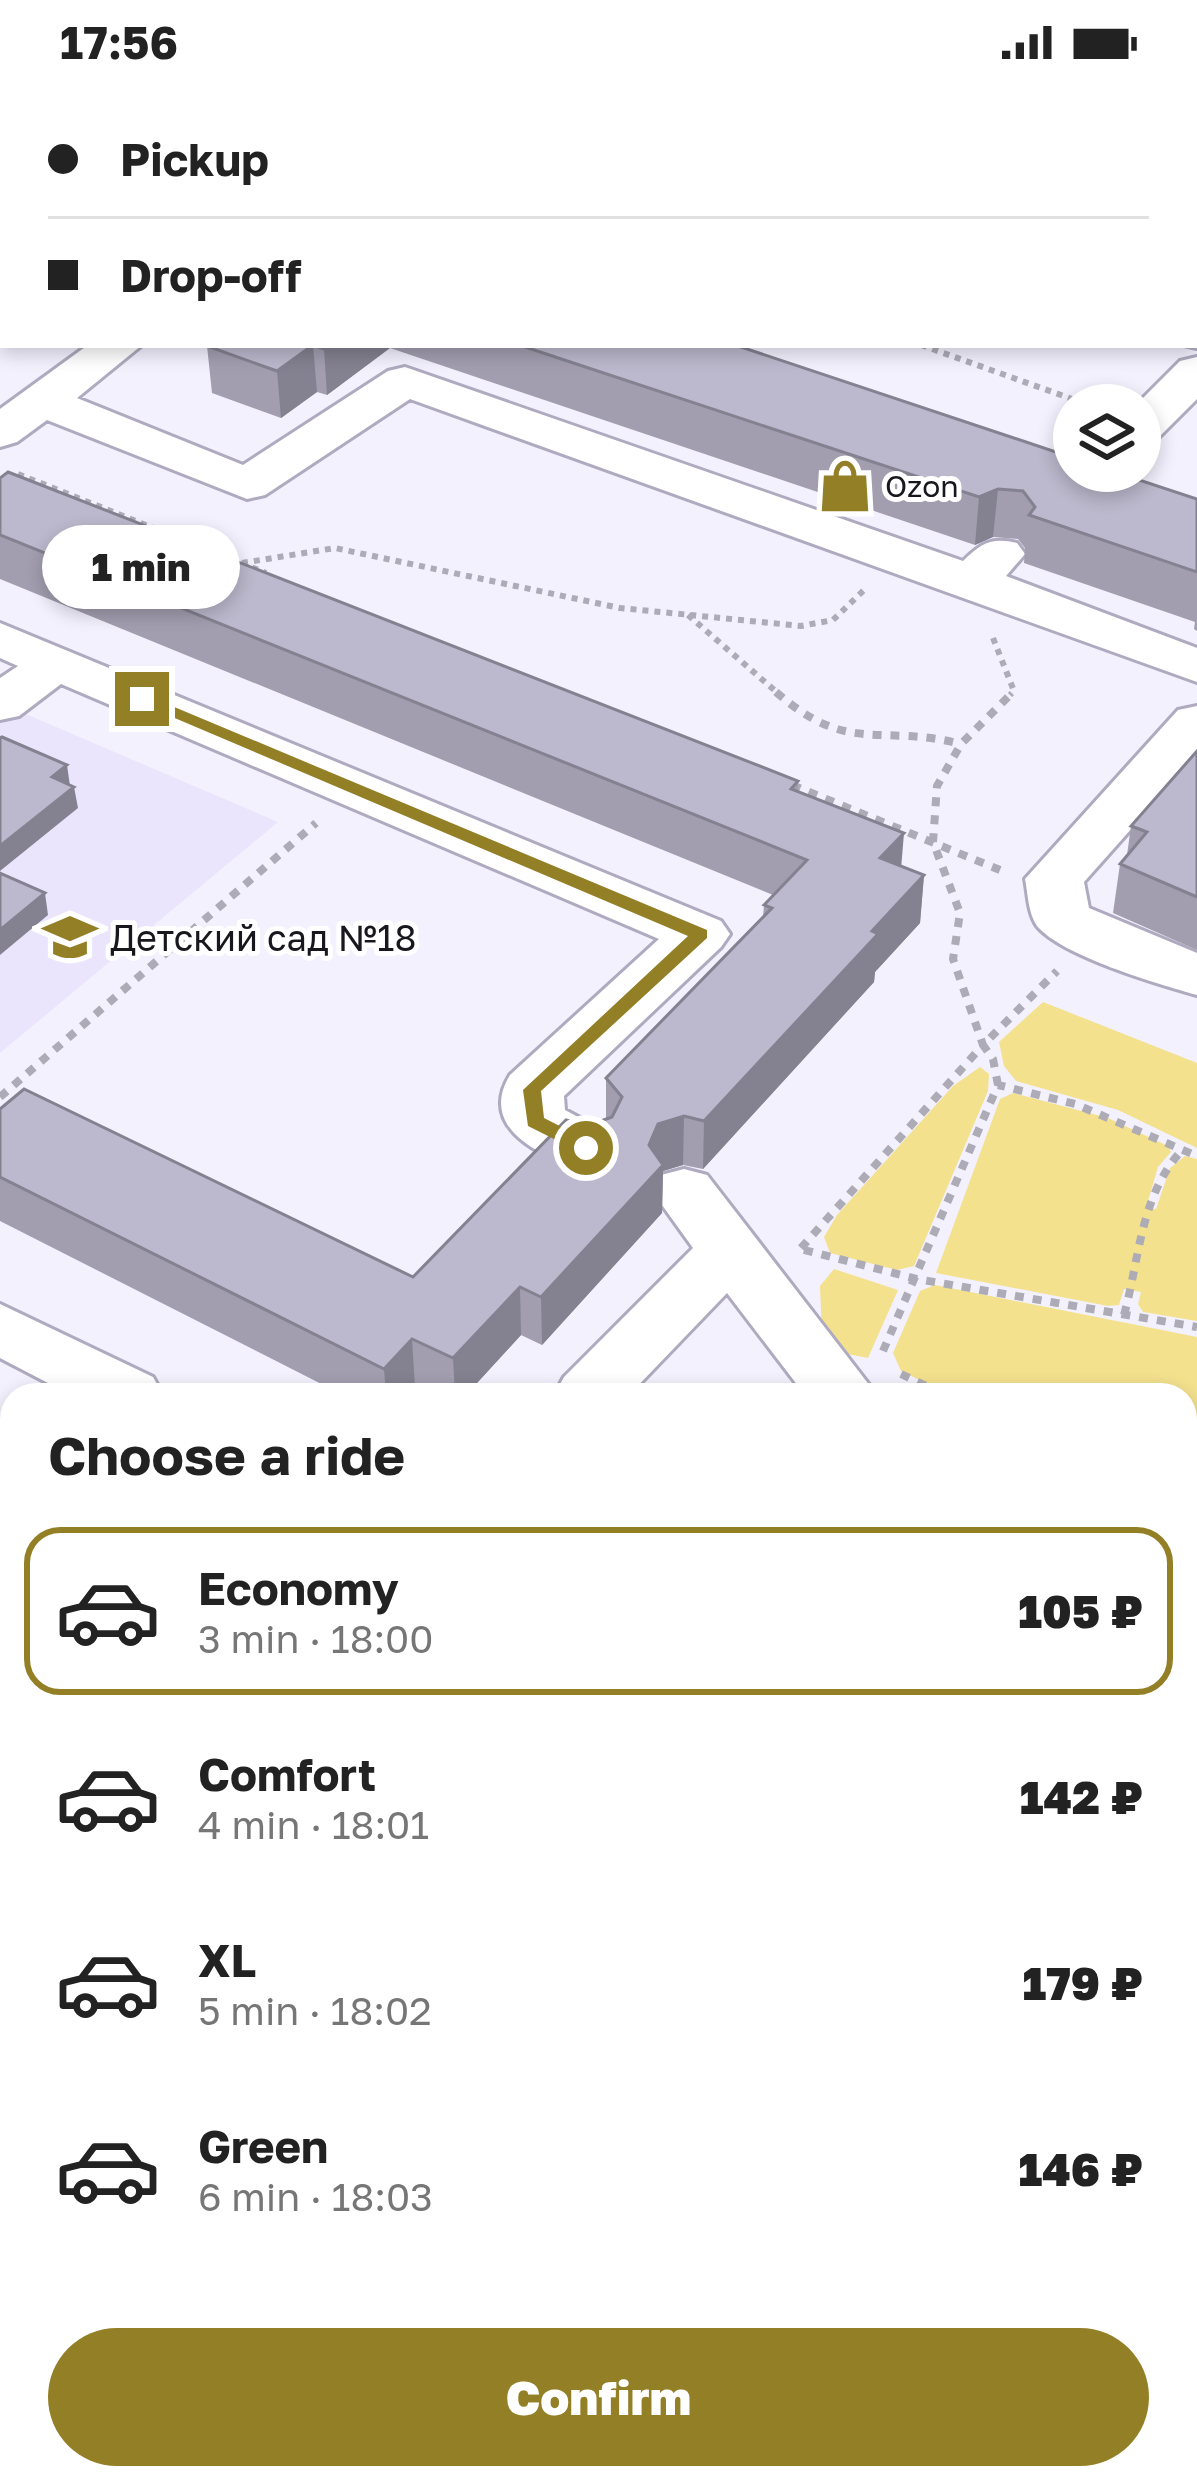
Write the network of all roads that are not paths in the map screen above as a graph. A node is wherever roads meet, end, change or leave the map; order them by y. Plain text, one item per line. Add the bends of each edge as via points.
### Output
1 (114, 348) edge
2 (1197, 371) edge
3 (42, 401) junction
4 (1161, 408) edge
5 (0, 432) edge
6 (0, 639) edge
7 (56, 663) junction
8 (1197, 665) edge
9 (0, 704) edge
10 (1197, 722) edge
11 (1197, 975) edge
12 (586, 1148) edge
13 (684, 1190) dead end
14 (765, 1264) junction
15 (0, 1328) edge
16 (872, 1376) edge
17 (107, 1383) edge
18 (604, 1383) edge

1 - 3 street
2 - 4 street
3 - 5 street
3 - 8 street via 247,484 405,381 900,556 985,567
6 - 7 street
7 - 9 street
7 - 12 street via 700,934 532,1090 535,1121
10 - 11 street via 1054,879 1075,915
13 - 14 street
14 - 16 street
14 - 18 street
15 - 17 street

